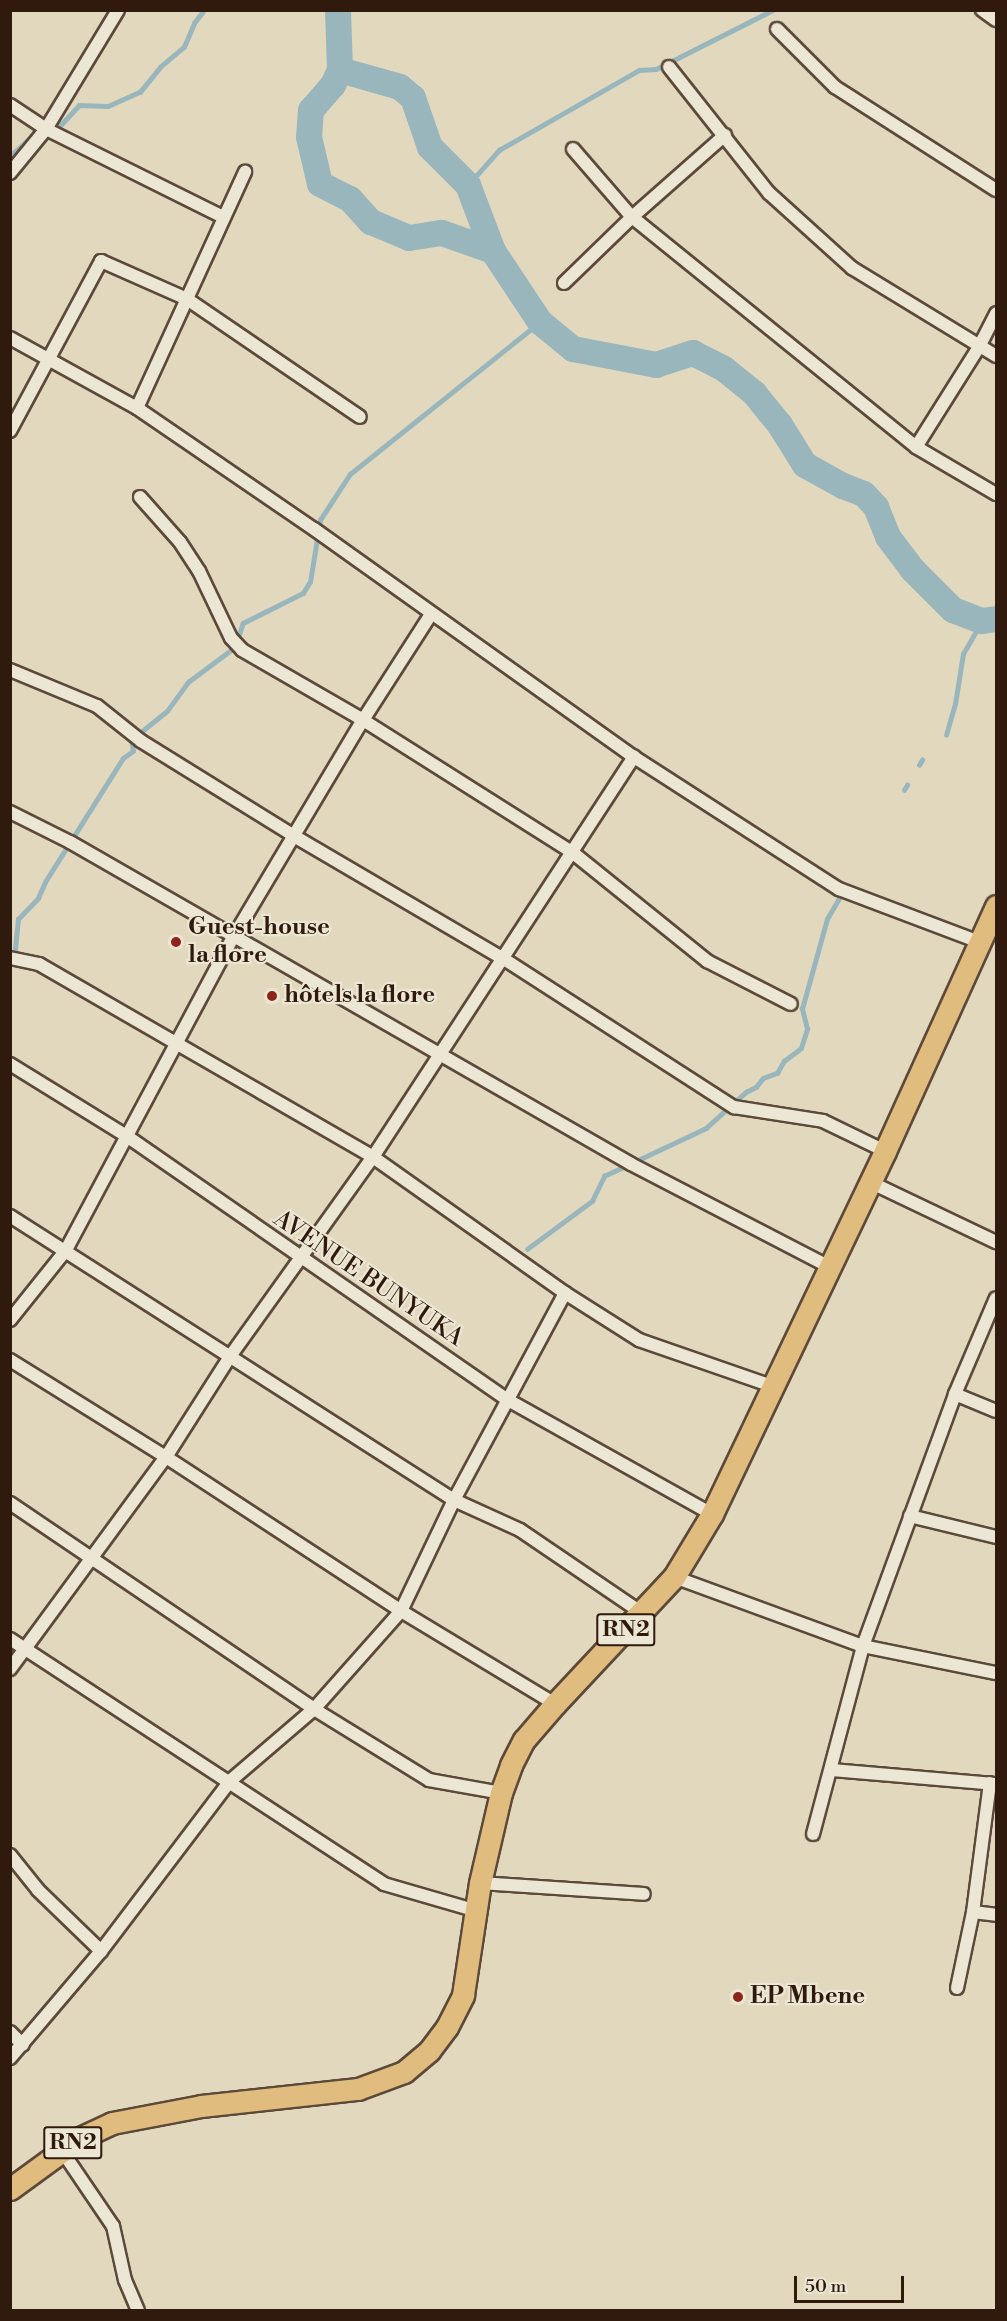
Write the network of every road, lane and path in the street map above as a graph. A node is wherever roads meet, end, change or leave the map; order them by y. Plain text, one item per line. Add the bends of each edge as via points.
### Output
1 (118, 10) edge
2 (982, 10) edge
3 (996, 20) edge
4 (777, 29) dead end
5 (669, 67) dead end
6 (10, 105) edge
7 (46, 129) junction
8 (725, 135) junction
9 (573, 149) dead end
10 (245, 172) dead end
11 (10, 173) edge
12 (996, 190) edge
13 (223, 218) junction
14 (632, 218) junction
15 (564, 283) dead end
16 (187, 299) junction
17 (996, 313) edge
18 (10, 338) edge
19 (979, 347) junction
20 (996, 356) edge
21 (49, 358) junction
22 (137, 408) junction
23 (360, 417) dead end
24 (10, 431) edge
25 (916, 447) junction
26 (996, 494) edge
27 (140, 497) dead end
28 (431, 614) junction
29 (10, 670) edge
30 (363, 720) junction
31 (634, 757) junction
32 (10, 812) edge
33 (294, 836) junction
34 (572, 852) junction
35 (996, 910) edge
36 (234, 936) junction
37 (979, 942) junction
38 (10, 958) edge
39 (504, 959) junction
40 (791, 1004) dead end
41 (178, 1043) junction
42 (441, 1053) junction
43 (10, 1064) edge
44 (128, 1137) junction
45 (885, 1151) junction
46 (373, 1157) junction
47 (870, 1182) junction
48 (10, 1216) edge
49 (996, 1242) edge
50 (66, 1250) junction
51 (300, 1258) junction
52 (830, 1267) junction
53 (565, 1293) junction
54 (996, 1298) edge
55 (10, 1320) edge
56 (231, 1355) junction
57 (10, 1360) edge
58 (772, 1386) junction
59 (955, 1394) junction
60 (508, 1400) junction
61 (996, 1411) edge
62 (166, 1457) junction
63 (454, 1500) junction
64 (10, 1503) edge
65 (712, 1514) junction
66 (910, 1516) junction
67 (996, 1538) edge
68 (94, 1558) junction
69 (674, 1577) junction
70 (401, 1611) junction
71 (642, 1613) junction
72 (10, 1639) edge
73 (863, 1646) junction
74 (25, 1649) junction
75 (10, 1669) edge
76 (996, 1673) edge
77 (555, 1704) junction
78 (314, 1709) junction
79 (832, 1770) junction
80 (230, 1781) junction
81 (993, 1783) edge
82 (501, 1793) junction
83 (813, 1834) dead end
84 (10, 1855) edge
85 (480, 1883) junction
86 (644, 1894) dead end
87 (477, 1911) junction
88 (973, 1912) junction
89 (996, 1915) edge
90 (101, 1951) junction
91 (957, 1988) dead end
92 (10, 2032) edge
93 (23, 2045) junction
94 (10, 2058) edge
95 (62, 2151) junction
96 (10, 2189) edge
97 (138, 2310) edge

1 - 7 street
2 - 3 street
4 - 12 street via 834,87
5 - 8 street
6 - 7 street
7 - 11 street
7 - 13 street
8 - 14 street
8 - 19 street via 769,193 852,268
9 - 14 street
10 - 13 street
13 - 16 street
14 - 15 street
14 - 25 street
16 - 21 street via 101,261
16 - 22 street
16 - 23 street
17 - 19 street
18 - 21 street
19 - 20 street
19 - 25 street
21 - 22 street
21 - 24 street
22 - 28 street
25 - 26 street
27 - 30 street via 180,542 199,571 231,638 242,650
28 - 30 street
28 - 31 street
29 - 33 street via 97,706 141,741
30 - 33 street
30 - 34 street
31 - 34 street
31 - 37 street via 839,889
32 - 36 street
33 - 36 street
33 - 39 street
34 - 39 street
34 - 40 street via 707,961
35 - 37 highway, RN2
36 - 41 street
36 - 42 street
37 - 45 highway, RN2
38 - 41 street via 39,964
39 - 42 street
39 - 45 street via 732,1104 823,1121
41 - 44 street
41 - 46 street
42 - 46 street
42 - 52 street via 631,1164
43 - 44 street, AVENUE BUNYUKA
44 - 50 street
44 - 51 street, AVENUE BUNYUKA
45 - 47 highway, RN2
46 - 51 street
46 - 53 street
47 - 49 street
47 - 52 highway, RN2
48 - 50 street
50 - 55 street
50 - 56 street
51 - 56 street
51 - 60 street, AVENUE BUNYUKA
52 - 58 highway, RN2
53 - 58 street via 639,1340
53 - 60 street
54 - 59 street
56 - 62 street
56 - 63 street
57 - 62 street
58 - 65 highway, RN2
59 - 61 street
59 - 66 street
60 - 63 street
60 - 65 street, AVENUE BUNYUKA
62 - 68 street
62 - 70 street
63 - 70 street
63 - 71 street via 520,1530
64 - 68 street
65 - 69 highway, RN2
66 - 67 street
66 - 73 street
68 - 74 street
68 - 78 street
69 - 71 highway, RN2
69 - 73 street
70 - 77 street
70 - 78 street
71 - 77 highway, RN2
72 - 74 street
73 - 76 street
73 - 79 street
74 - 75 street
74 - 80 street
77 - 82 highway, RN2 via 524,1740
78 - 80 street
78 - 82 street via 429,1780
79 - 81 street
79 - 83 street
80 - 87 street via 384,1884
80 - 90 street
81 - 88 street
82 - 85 highway, RN2
84 - 90 street via 38,1890
85 - 86 street
85 - 87 highway, RN2
87 - 95 highway, RN2 via 462,1995 447,2027 429,2051 404,2072 358,2089 144,2115 112,2123
88 - 89 street
88 - 91 street
90 - 93 street
92 - 93 street
93 - 94 street
95 - 96 highway, RN2
95 - 97 street via 113,2226 125,2280

